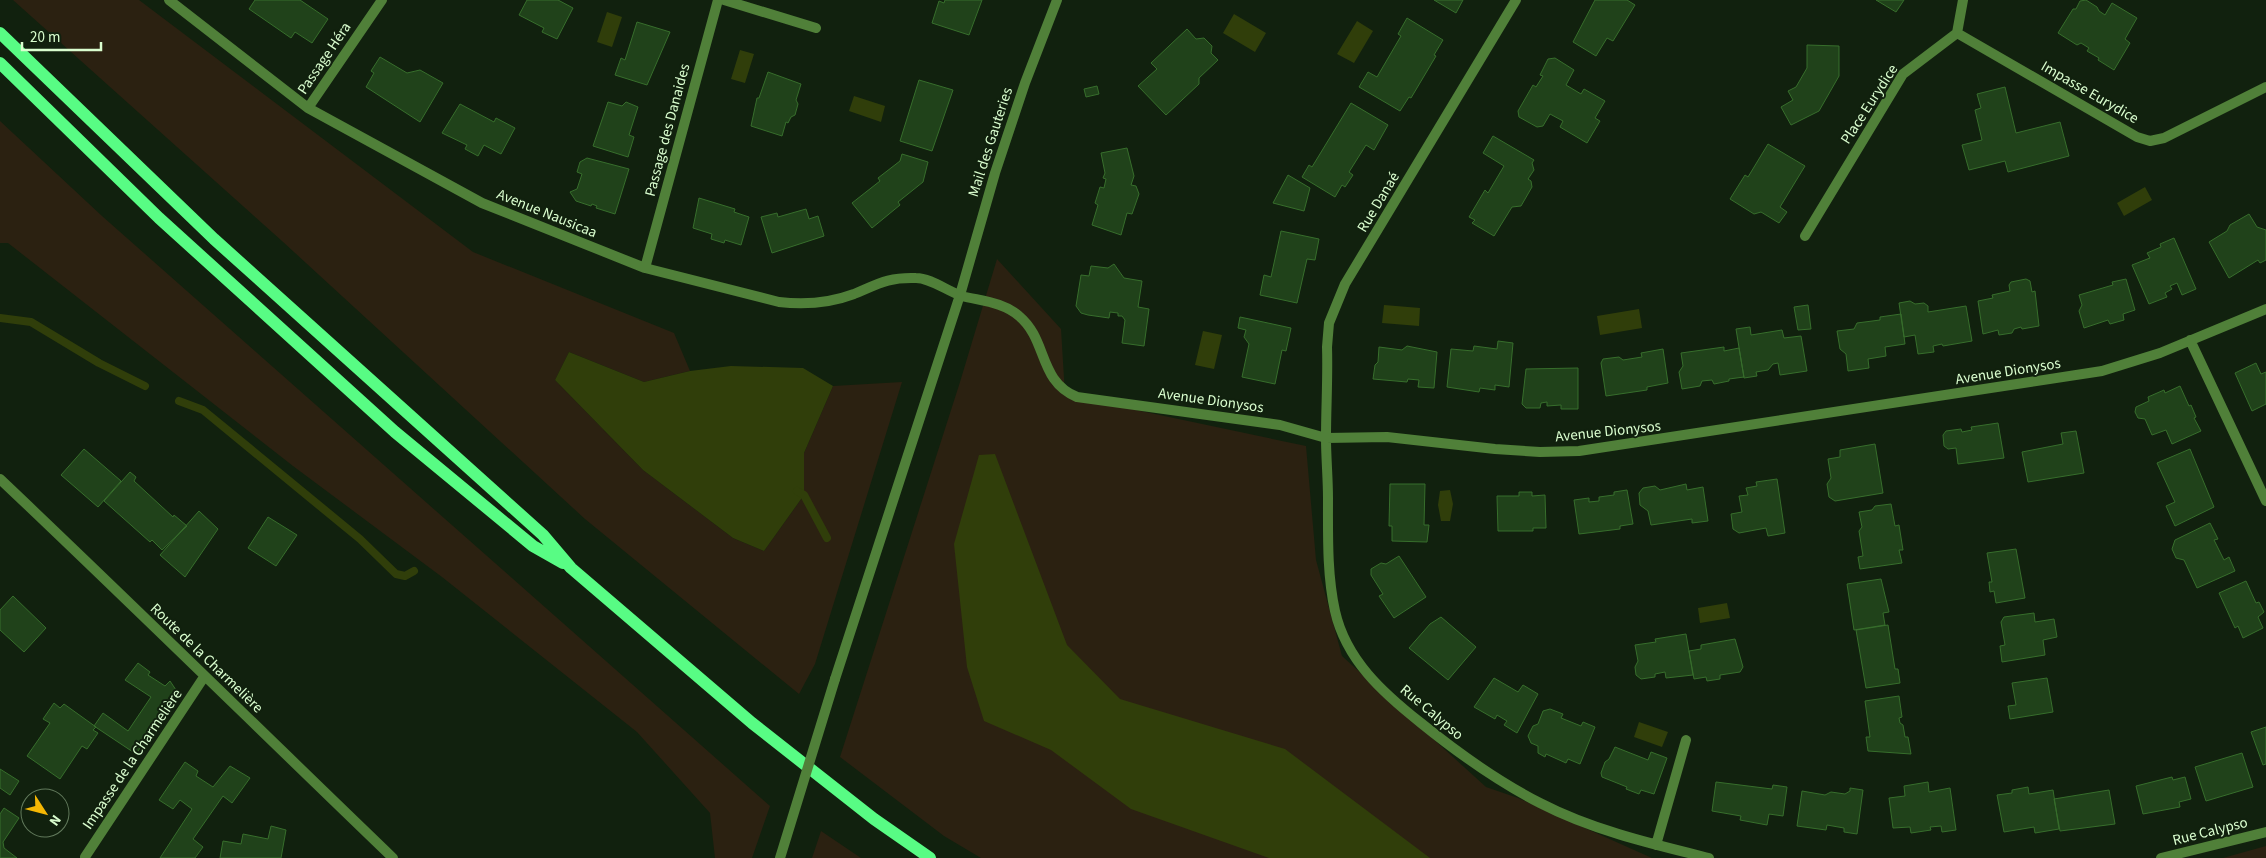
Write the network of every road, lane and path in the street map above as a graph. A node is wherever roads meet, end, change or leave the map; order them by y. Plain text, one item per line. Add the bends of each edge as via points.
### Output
1 (169, 0) edge
2 (382, 0) edge
3 (718, 0) edge
4 (724, 0) edge
5 (1057, 0) edge
6 (1516, 0) edge
7 (1963, 0) edge
8 (816, 28) dead end
9 (0, 33) edge
10 (1958, 33) junction
11 (0, 63) edge
12 (2266, 87) edge
13 (308, 108) junction
14 (1805, 236) dead end
15 (645, 268) junction
16 (960, 295) junction
17 (2266, 309) edge
18 (2190, 340) junction
19 (1326, 438) junction
20 (0, 479) edge
21 (2266, 501) edge
22 (571, 568) junction
23 (204, 677) junction
24 (1686, 740) dead end
25 (2266, 832) edge
26 (1656, 844) junction
27 (85, 857) edge
28 (393, 858) edge
29 (780, 858) edge
30 (930, 858) edge
31 (1709, 858) edge
32 (2161, 858) edge

1 - 13 street, Avenue Nausicaa
2 - 13 street, Passage Héra
3 - 15 street, Passage des Danaides
4 - 8 street
5 - 16 street, Mail des Gauteries via 995,172
6 - 19 street, Rue Danaé via 1345,284 1329,323
7 - 10 street
9 - 22 main road via 214,239 543,535
10 - 12 street, Impasse Eurydice via 2137,137 2150,141 2164,138
10 - 14 street, Place Eurydice via 1903,74
11 - 22 main road via 159,218 395,432 533,546
13 - 15 street, Avenue Nausicaa via 482,203
15 - 16 street, Avenue Nausicaa via 762,298 799,304 853,294 883,280 918,278
16 - 19 street, Avenue Dionysos via 997,304 1019,316 1030,329 1052,379 1066,392 1280,425
16 - 29 street, Mail des Gauteries, bridge
17 - 18 street, Avenue Dionysos
18 - 19 street, Avenue Dionysos via 2130,364 2102,371 1579,452 1495,449 1387,437
18 - 21 street
19 - 26 street, Rue Calypso via 1331,591 1343,636 1373,682 1459,754 1500,781 1542,804 1588,823
20 - 23 street, Route de la Charmelière via 116,588
22 - 30 main road via 752,723 874,819
23 - 27 street, Impasse de la Charmelière
23 - 28 street, Route de la Charmelière
24 - 26 street
25 - 32 street, Rue Calypso
26 - 31 street, Rue Calypso

